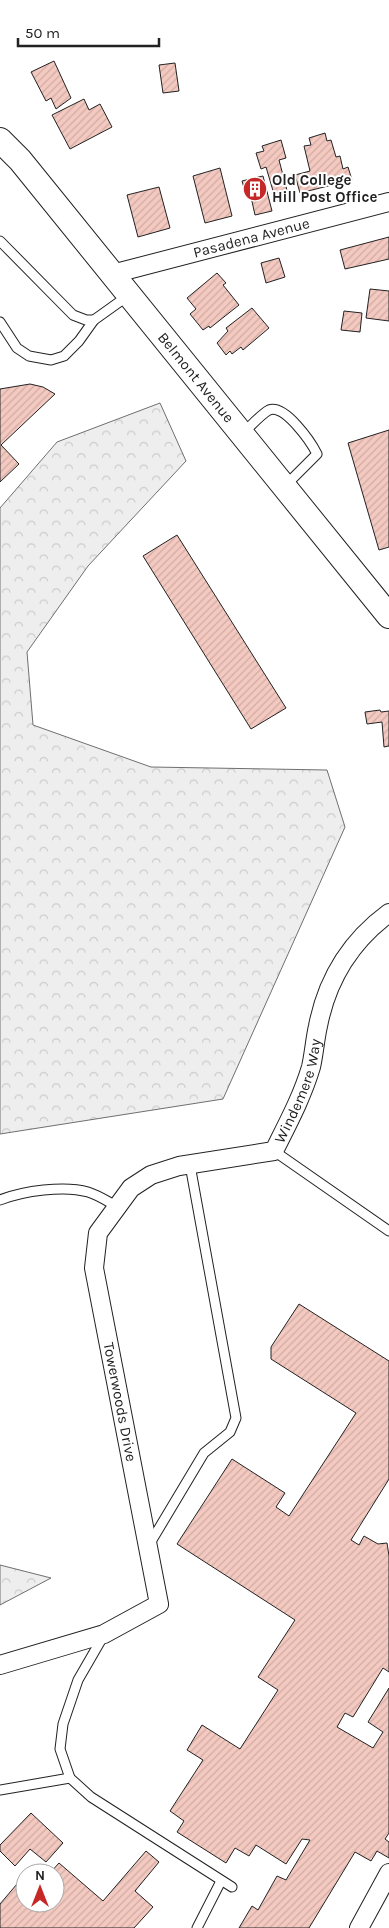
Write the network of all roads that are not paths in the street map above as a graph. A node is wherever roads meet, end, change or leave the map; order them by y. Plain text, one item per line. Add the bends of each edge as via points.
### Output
1 (0, 140) edge
2 (389, 202) edge
3 (0, 241) edge
4 (112, 274) junction
5 (129, 295) junction
6 (94, 320) junction
7 (0, 322) edge
8 (242, 434) junction
9 (284, 487) junction
10 (389, 616) edge
11 (389, 913) edge
12 (274, 1150) junction
13 (190, 1165) junction
14 (0, 1200) edge
15 (116, 1206) junction
16 (389, 1231) edge
17 (148, 1547) junction
18 (104, 1634) junction
19 (0, 1665) edge
20 (70, 1778) junction
21 (0, 1790) edge
22 (389, 1872) edge
23 (221, 1881) junction
24 (232, 1887) dead end
25 (197, 1928) edge
26 (359, 1928) edge

1 - 4 street, Belmont Avenue via 20,160
2 - 4 street, Pasadena Avenue
3 - 6 lane via 73,315
4 - 5 street, Belmont Avenue
5 - 6 lane
5 - 8 street, Belmont Avenue
6 - 7 lane via 64,356 51,360 29,356 17,348
8 - 9 street, Belmont Avenue
8 - 9 lane via 270,410 278,410 289,416 312,444 317,454
9 - 10 street, Belmont Avenue
11 - 12 street, Windemere Way via 372,926 346,957 328,989 302,1095
12 - 13 street, Towerwoods Drive
12 - 16 lane, Windemere Way
13 - 15 street, Towerwoods Drive via 151,1175 131,1188
13 - 17 lane via 236,1418 230,1432 204,1453
14 - 15 lane via 56,1189 88,1192
15 - 17 street, Towerwoods Drive via 98,1233 94,1268
17 - 18 street, Towerwoods Drive via 159,1604
18 - 19 street, Towerwoods Drive
18 - 20 lane via 78,1680 63,1724 60,1748
20 - 21 lane
20 - 23 lane via 91,1797
22 - 26 street
23 - 24 lane
23 - 25 lane

